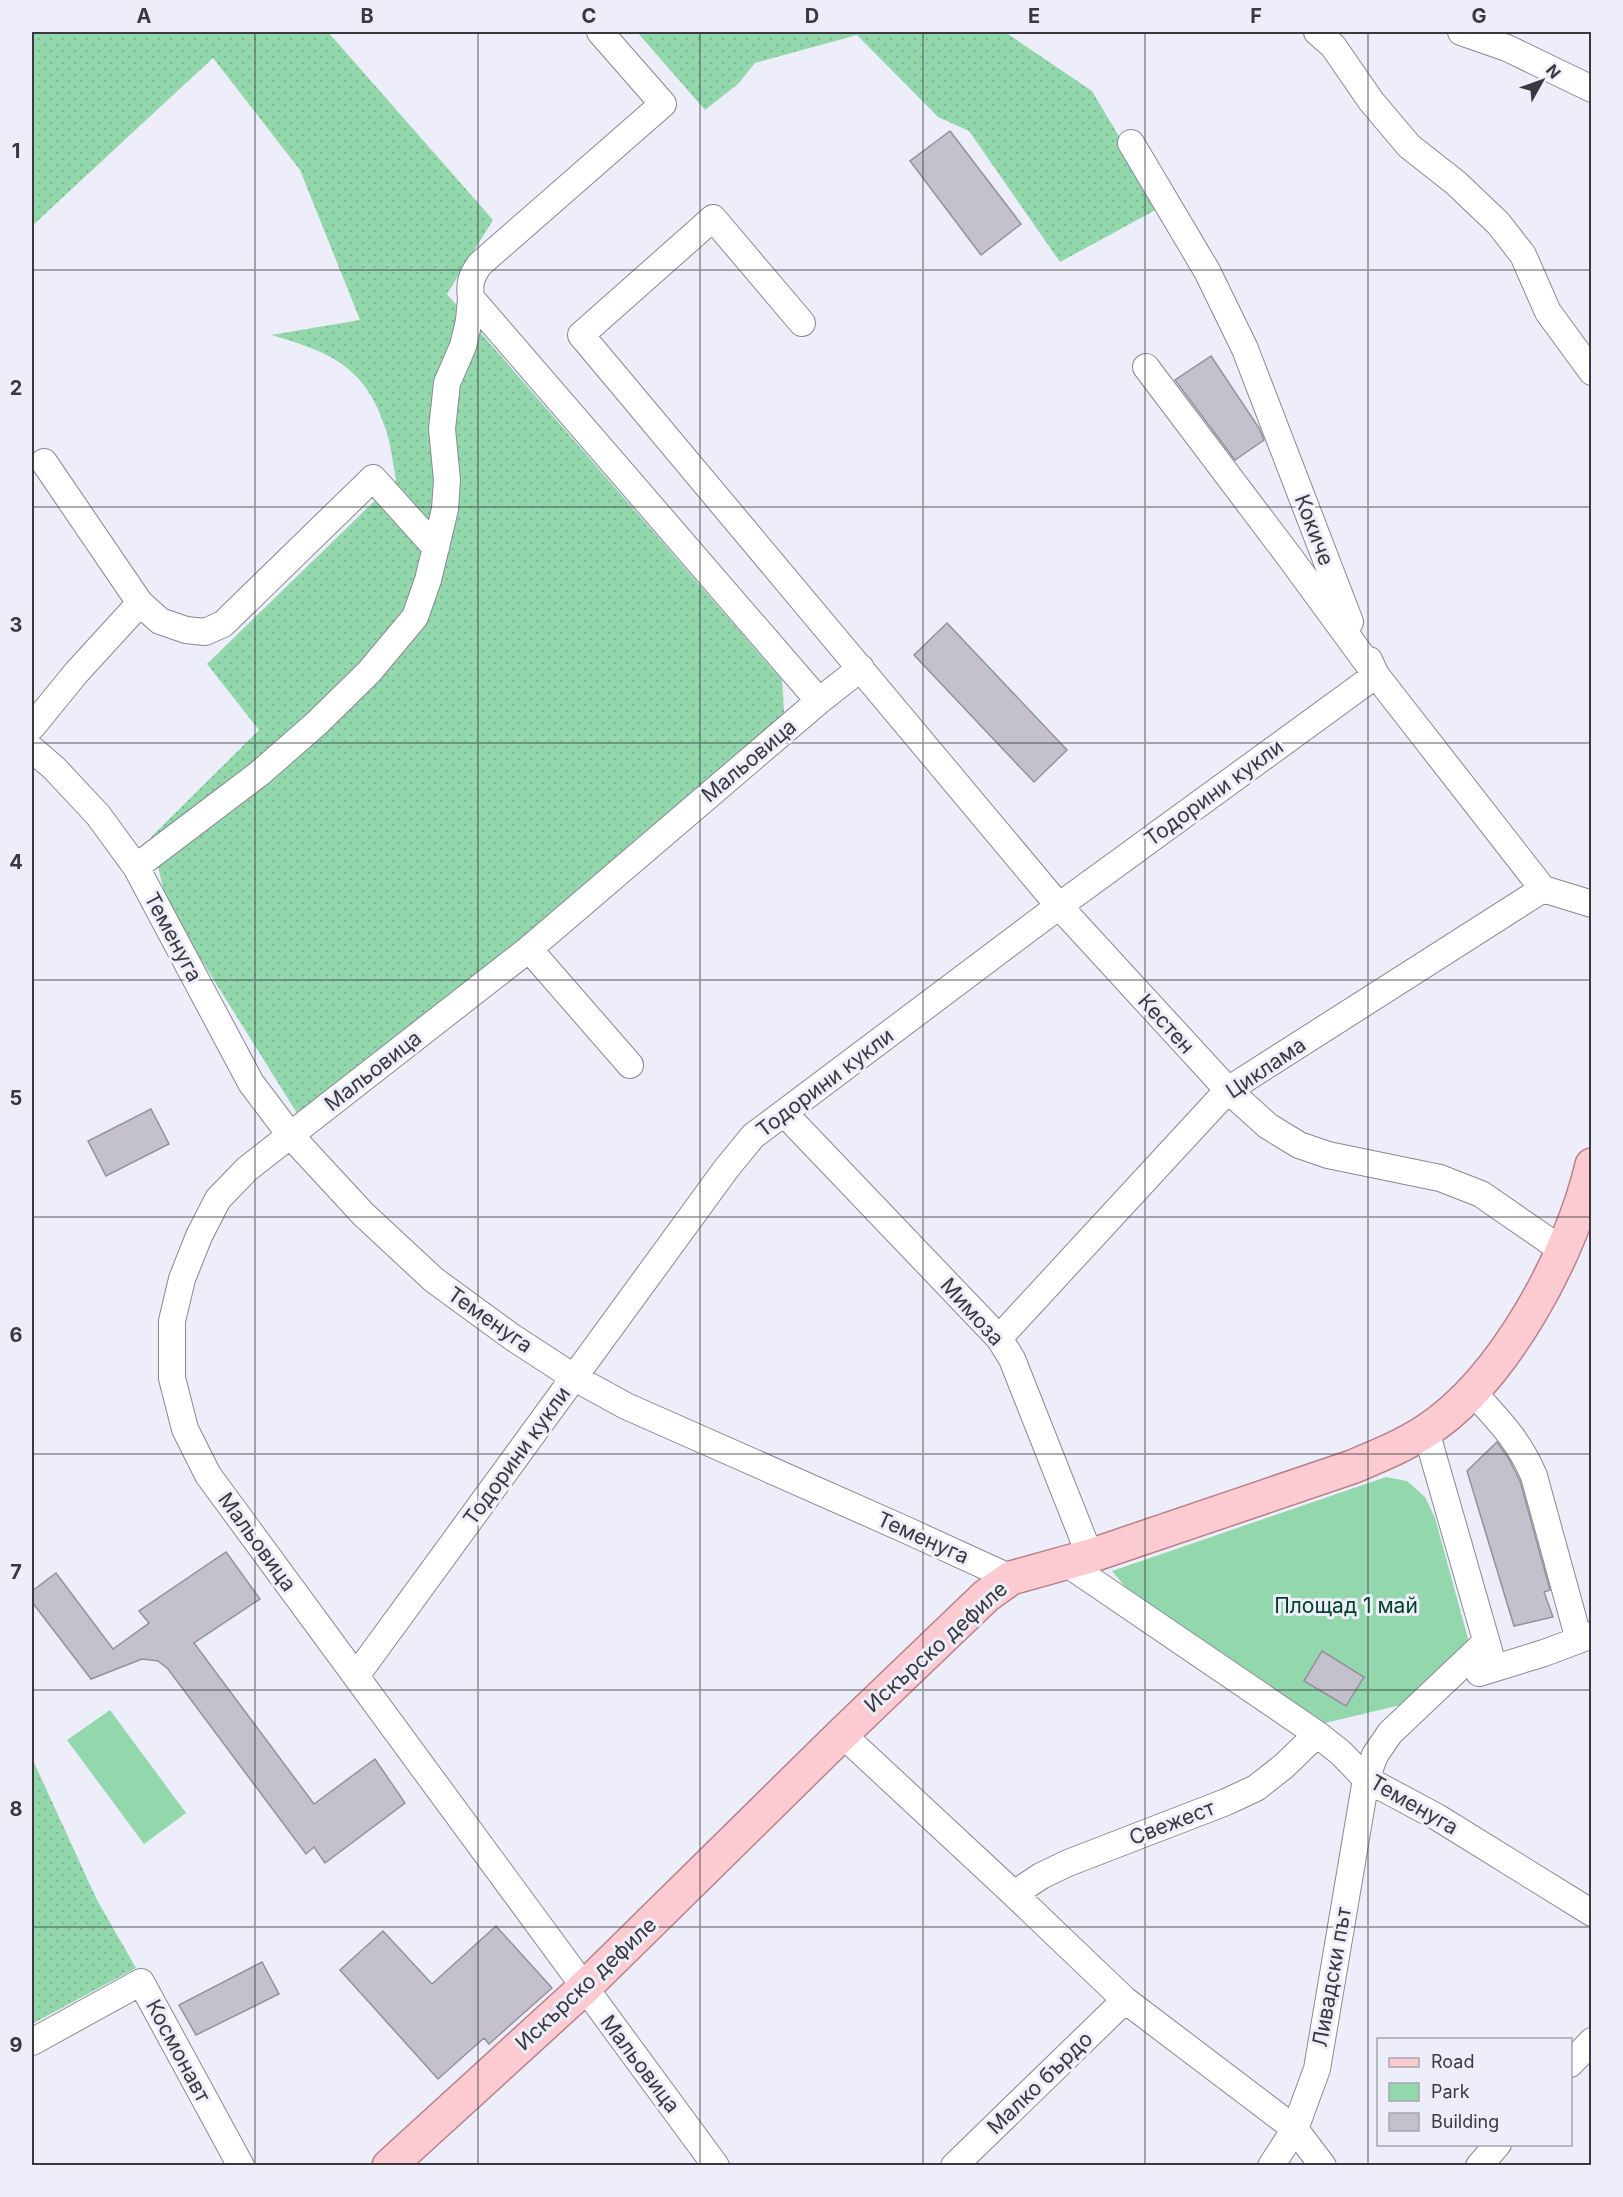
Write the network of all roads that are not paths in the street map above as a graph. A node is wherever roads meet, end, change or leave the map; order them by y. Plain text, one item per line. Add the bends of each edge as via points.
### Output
1 (600, 32) edge
2 (1317, 32) edge
3 (1461, 32) edge
4 (1592, 89) edge
5 (1131, 143) dead end
6 (471, 298) junction
7 (802, 323) dead end
8 (1146, 367) dead end
9 (1592, 372) edge
10 (44, 462) dead end
11 (436, 548) junction
12 (140, 603) junction
13 (861, 668) junction
14 (1376, 675) junction
15 (819, 701) junction
16 (32, 727) edge
17 (32, 749) edge
18 (136, 867) junction
19 (1543, 889) junction
20 (1592, 904) edge
21 (1059, 906) junction
22 (529, 949) junction
23 (630, 1065) dead end
24 (1228, 1090) junction
25 (784, 1113) junction
26 (291, 1136) junction
27 (1591, 1170) edge
28 (1562, 1250) junction
29 (999, 1338) junction
30 (575, 1378) junction
31 (1472, 1391) junction
32 (1426, 1431) junction
33 (1078, 1560) junction
34 (1011, 1578) junction
35 (1585, 1637) edge
36 (1486, 1642) junction
37 (1494, 1668) junction
38 (356, 1676) junction
39 (1438, 1686) junction
40 (842, 1734) junction
41 (1317, 1734) junction
42 (1366, 1779) junction
43 (1014, 1894) junction
44 (1592, 1913) edge
45 (584, 1988) junction
46 (1125, 2000) junction
47 (1592, 2041) edge
48 (32, 2042) edge
49 (1572, 2062) edge
50 (1294, 2129) junction
51 (1497, 2146) edge
52 (241, 2166) edge
53 (389, 2166) edge
54 (716, 2166) edge
55 (954, 2166) edge
56 (1271, 2166) edge
57 (1323, 2166) edge
58 (1479, 2166) edge

1 - 6 street via 663,104 480,264 471,275
2 - 9 street via 1333,46 1409,147 1456,183 1498,223 1523,255 1548,312
3 - 4 street via 1507,48
5 - 14 street, Кокиче via 1207,271 1245,349 1344,611
6 - 11 street via 463,346 447,383 442,429 447,480
6 - 15 street
7 - 13 street, Кестен via 713,218 580,334
8 - 14 street
10 - 12 street
11 - 12 street via 373,478 223,624 205,632 186,630 160,621
11 - 18 street via 415,617 369,672 260,773
12 - 16 street
13 - 15 street, Мальовица
13 - 21 street, Кестен
14 - 19 street, Кокиче
14 - 21 street, Тодорини кукли
15 - 22 street, Мальовица
17 - 18 street, Теменуга via 98,815
18 - 26 street, Теменуга via 252,1083
19 - 20 street
19 - 24 street, Циклама
21 - 24 street, Кестен
21 - 25 street, Тодорини кукли
22 - 23 street
22 - 26 street, Мальовица
24 - 28 street, Кестен via 1268,1126 1299,1145 1328,1155 1440,1178 1481,1194
24 - 29 street, Циклама
25 - 29 street, Мимоза
25 - 30 street, Тодорини кукли via 753,1136 726,1169
26 - 30 street, Теменуга via 363,1214 434,1280
26 - 38 street, Мальовица via 247,1169 218,1199 199,1236 182,1279 172,1321 172,1377 185,1429 208,1475
27 - 28 main road, Искърско дефиле
28 - 31 main road, Искърско дефиле via 1520,1327
29 - 33 street, Мимоза via 1012,1359
30 - 34 street, Теменуга via 626,1406
30 - 38 street, Тодорини кукли
31 - 32 main road, Искърско дефиле
31 - 35 street via 1525,1453
32 - 33 main road, Искърско дефиле via 1352,1467
32 - 36 street
33 - 34 main road, Искърско дефиле
33 - 41 street, Теменуга
34 - 40 main road, Искърско дефиле via 962,1617
35 - 37 street
36 - 37 street
36 - 39 street, Ливадски път
37 - 39 street
38 - 45 street, Мальовица
39 - 42 street, Ливадски път via 1390,1733 1375,1755
40 - 43 street
40 - 45 main road, Искърско дефиле
41 - 42 street, Теменуга
41 - 43 street, Свежест via 1256,1788 1068,1863
42 - 44 street, Теменуга via 1400,1795
42 - 50 street, Ливадски път via 1317,2069
43 - 46 street
45 - 53 main road, Искърско дефиле
45 - 54 street, Мальовица
46 - 50 street
46 - 55 street, Малко бърдо
47 - 49 street
48 - 52 street, Космонавт via 141,1982
50 - 56 street, Ливадски път
50 - 57 street
51 - 58 street

